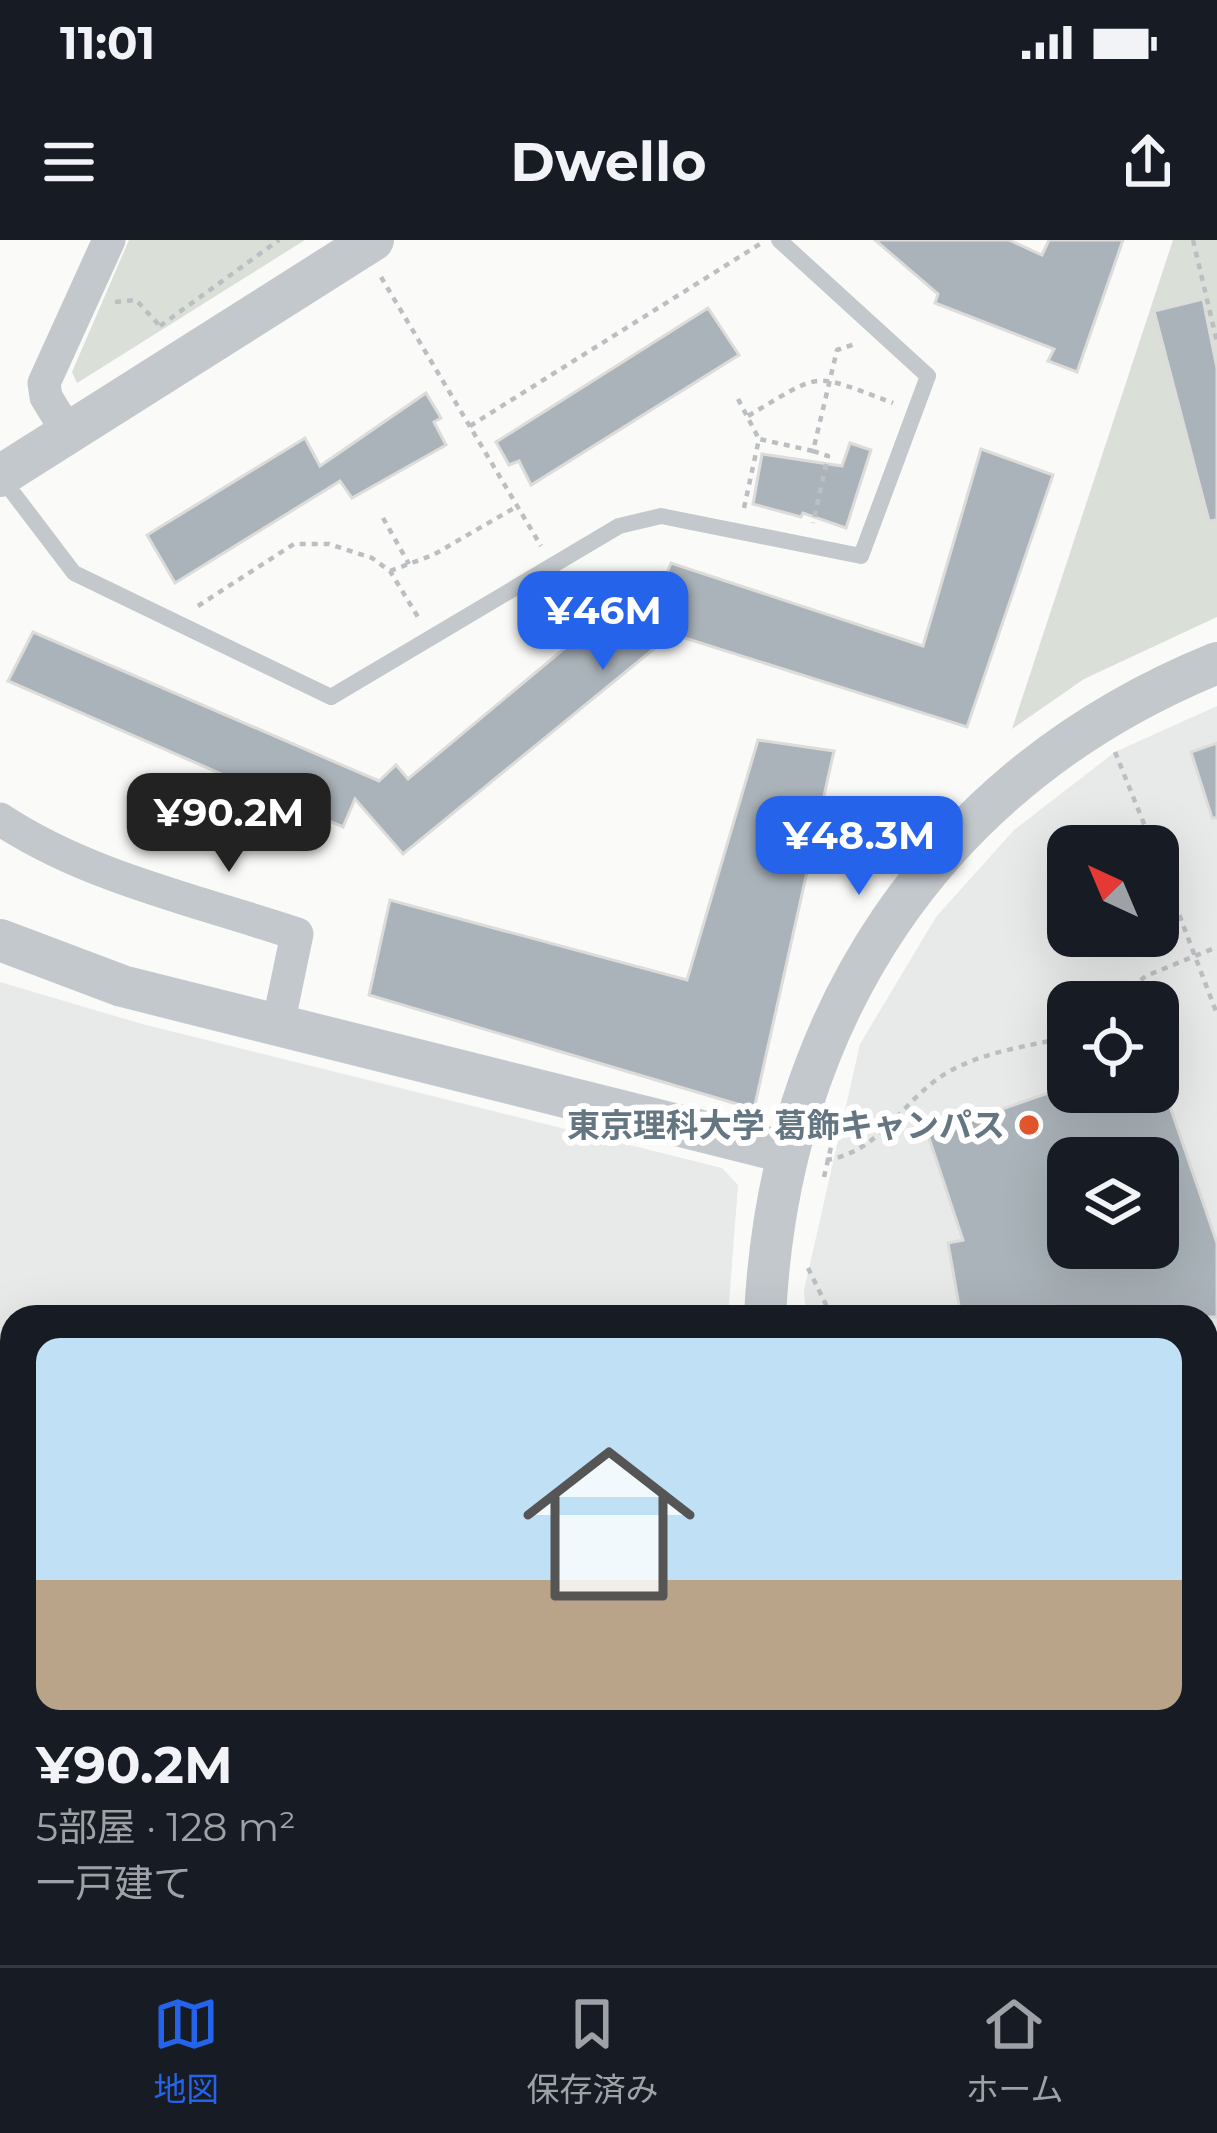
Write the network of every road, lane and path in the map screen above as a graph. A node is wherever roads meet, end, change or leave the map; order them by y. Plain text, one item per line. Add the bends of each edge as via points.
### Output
1 (109, 240) edge
2 (279, 240) edge
3 (767, 240) edge
4 (778, 240) edge
5 (1193, 240) edge
6 (368, 243) edge
7 (80, 304) junction
8 (160, 326) junction
9 (882, 334) junction
10 (1217, 342) edge
11 (183, 362) junction
12 (827, 379) junction
13 (738, 399) dead end
14 (915, 412) junction
15 (748, 416) junction
16 (470, 426) junction
17 (68, 433) junction
18 (759, 439) junction
19 (813, 451) junction
20 (0, 476) edge
21 (516, 507) junction
22 (383, 518) dead end
23 (739, 531) junction
24 (809, 545) junction
25 (409, 564) junction
26 (554, 565) junction
27 (390, 571) junction
28 (188, 628) junction
29 (430, 638) junction
30 (1217, 663) edge
31 (1113, 747) dead end
32 (0, 819) edge
33 (1145, 825) edge
34 (1179, 911) edge
35 (0, 940) edge
36 (1217, 947) edge
37 (1196, 953) junction
38 (1139, 981) edge
39 (1217, 1014) edge
40 (278, 1025) junction
41 (1047, 1042) edge
42 (832, 1139) dead end
43 (785, 1153) junction
44 (829, 1160) junction
45 (822, 1182) dead end
46 (800, 1271) dead end
47 (765, 1305) edge
48 (826, 1305) edge

1 - 7 street
2 - 8 path
3 - 16 path
4 - 9 lane
5 - 10 path
6 - 11 street
6 - 16 path
7 - 8 path via 136,300
7 - 17 street via 44,382
8 - 11 path
9 - 12 path via 837,350
9 - 14 lane via 928,376
11 - 17 street
12 - 14 path
12 - 15 path via 811,378
12 - 19 path
13 - 15 path
14 - 24 lane via 860,556
15 - 18 path
16 - 21 path
17 - 20 street
18 - 19 path
18 - 23 path
19 - 24 path via 828,456
20 - 28 lane via 74,573
21 - 25 path
21 - 26 path
22 - 25 path
23 - 24 lane
23 - 26 lane via 661,516 619,526
25 - 27 path
26 - 29 lane
27 - 28 path via 329,544 294,544 199,605
27 - 29 path
28 - 29 lane via 332,697
30 - 43 street via 1098,721 1008,788 935,861 846,992
31 - 33 path
32 - 40 street via 114,873 297,934
34 - 37 path
35 - 40 street via 122,986
36 - 37 path
37 - 38 path
37 - 39 path
40 - 43 street
41 - 44 path via 950,1071 880,1136
42 - 44 path
43 - 44 path
43 - 47 street
44 - 45 path
46 - 48 path via 803,1257

